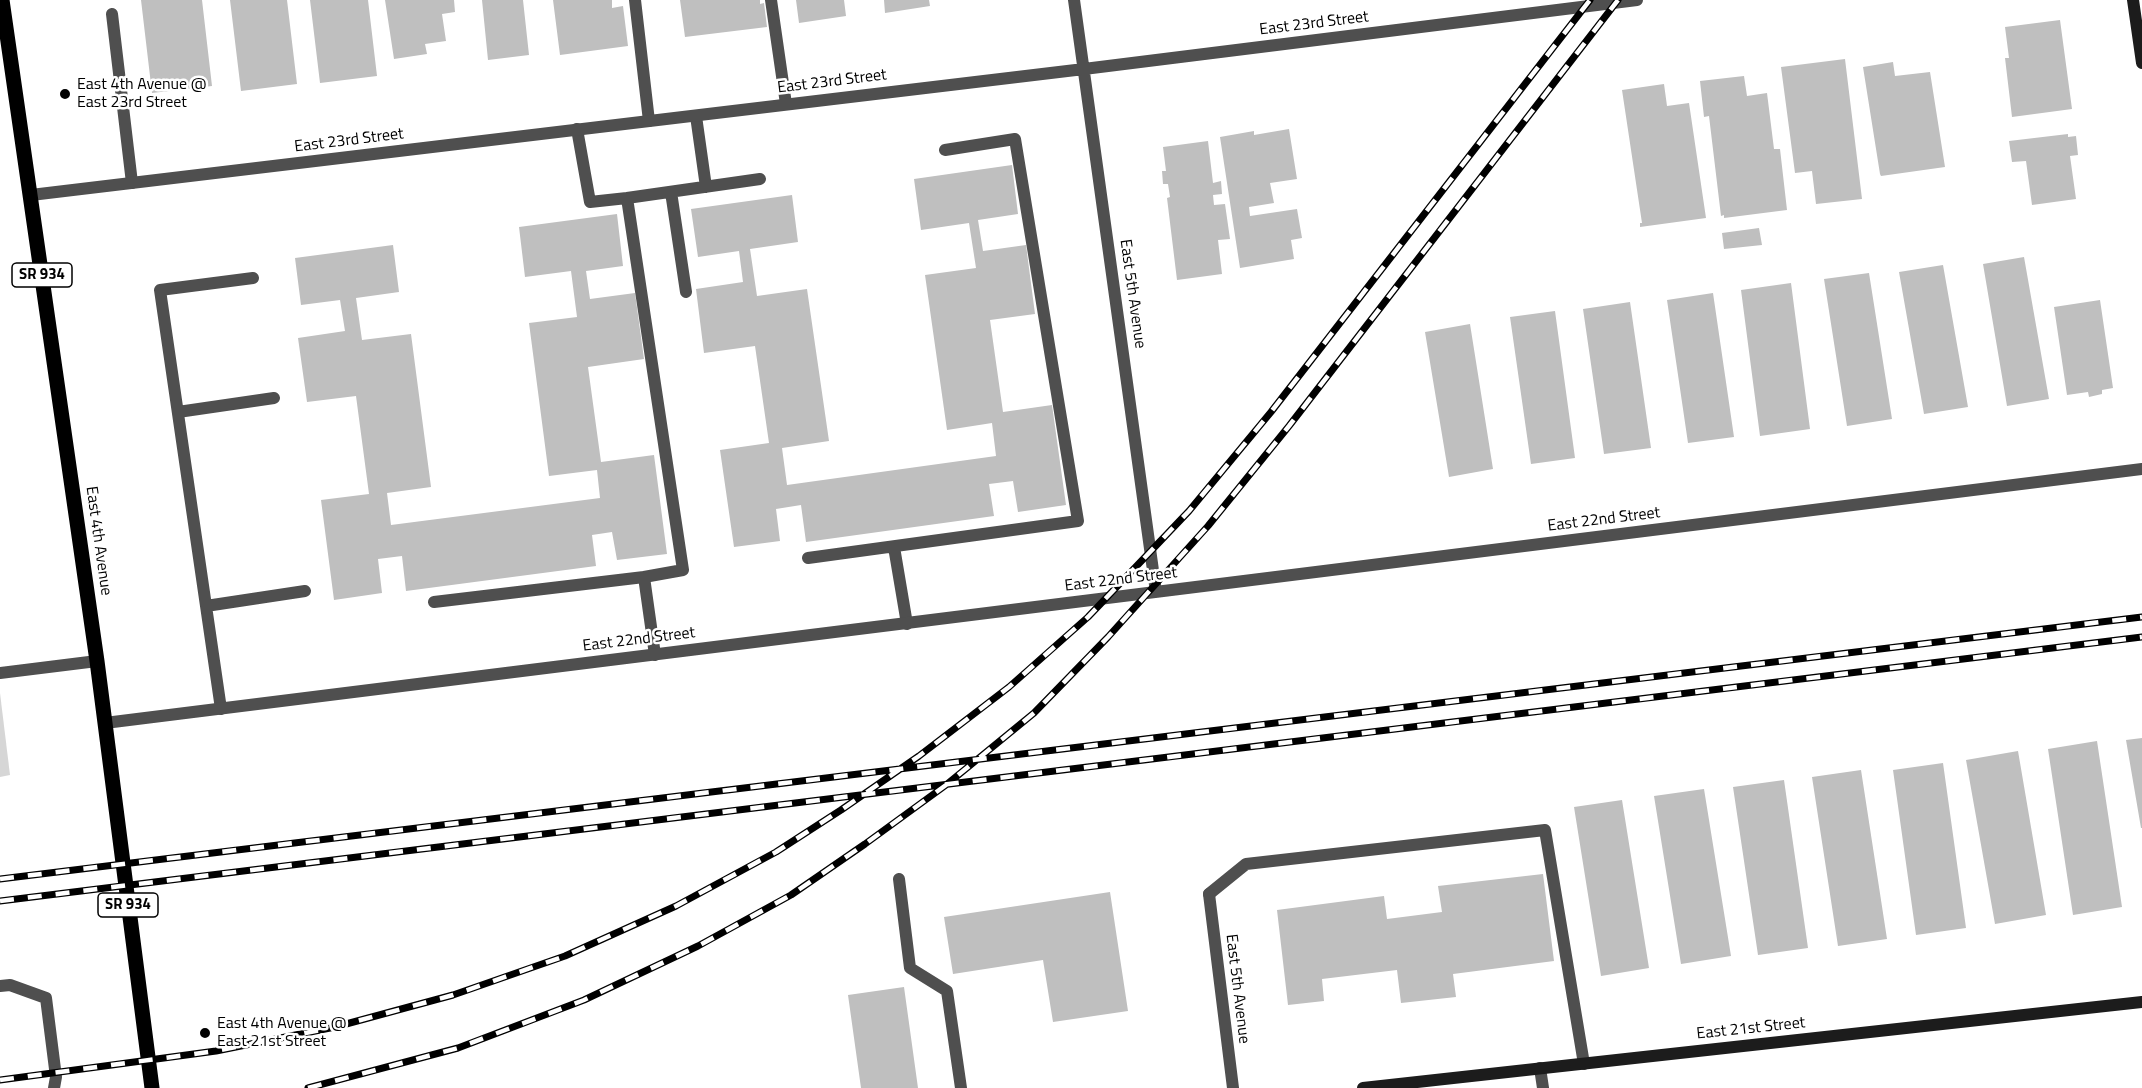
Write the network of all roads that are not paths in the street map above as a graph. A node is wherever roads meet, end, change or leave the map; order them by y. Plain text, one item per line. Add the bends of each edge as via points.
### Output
1 (2, 0) edge
2 (635, 0) edge
3 (771, 0) edge
4 (1074, 0) edge
5 (1637, 0) edge
6 (2133, 0) edge
7 (112, 14) dead end
8 (2142, 63) edge
9 (1084, 69) junction
10 (786, 104) junction
11 (696, 116) junction
12 (649, 121) junction
13 (577, 129) junction
14 (945, 150) dead end
15 (760, 179) dead end
16 (132, 183) junction
17 (706, 187) junction
18 (671, 192) junction
19 (31, 195) junction
20 (627, 198) junction
21 (253, 278) dead end
22 (686, 292) dead end
23 (273, 398) dead end
24 (178, 412) junction
25 (2142, 469) edge
26 (894, 547) junction
27 (808, 558) dead end
28 (644, 577) junction
29 (305, 591) dead end
30 (1156, 592) junction
31 (434, 602) dead end
32 (206, 606) junction
33 (907, 624) junction
34 (655, 655) junction
35 (97, 661) junction
36 (0, 674) edge
37 (220, 709) junction
38 (105, 723) junction
39 (899, 879) dead end
40 (0, 986) edge
41 (2142, 1002) edge
42 (1584, 1064) junction
43 (1540, 1068) junction
44 (54, 1088) edge
45 (152, 1088) edge
46 (962, 1088) edge
47 (1233, 1088) edge
48 (1364, 1088) edge
49 (1543, 1088) edge

1 - 19 main road, East 4th Avenue / SR 934
2 - 12 street
3 - 10 street
4 - 9 street, East 5th Avenue
5 - 9 street, East 23rd Street
6 - 8 main road
7 - 16 street
9 - 10 street, East 23rd Street
9 - 30 street, East 5th Avenue
10 - 11 street, East 23rd Street
11 - 12 street, East 23rd Street
11 - 17 street
12 - 13 street, East 23rd Street
13 - 16 street, East 23rd Street
13 - 20 street via 590,202
14 - 26 street via 1015,140 1078,521
15 - 17 street
16 - 19 street, East 23rd Street
17 - 18 street
18 - 20 street
18 - 22 street
19 - 35 main road, East 4th Avenue / SR 934
20 - 28 street via 683,570
21 - 24 street via 160,290
23 - 24 street
24 - 32 street
25 - 30 street, East 22nd Street
26 - 27 street
26 - 33 street
28 - 31 street
28 - 34 street
29 - 32 street
30 - 33 street, East 22nd Street
32 - 37 street
33 - 34 street, East 22nd Street
34 - 37 street, East 22nd Street
35 - 36 street
35 - 38 main road, East 4th Avenue / SR 934
37 - 38 street, East 22nd Street
38 - 45 main road, East 4th Avenue / SR 934
39 - 46 street via 910,968 947,991
40 - 44 street via 10,985 46,998
41 - 42 main road, East 21st Street
42 - 43 main road, East 21st Street
42 - 47 street, East 5th Avenue via 1545,830 1246,864 1209,894
43 - 48 main road, East 21st Street
43 - 49 street

